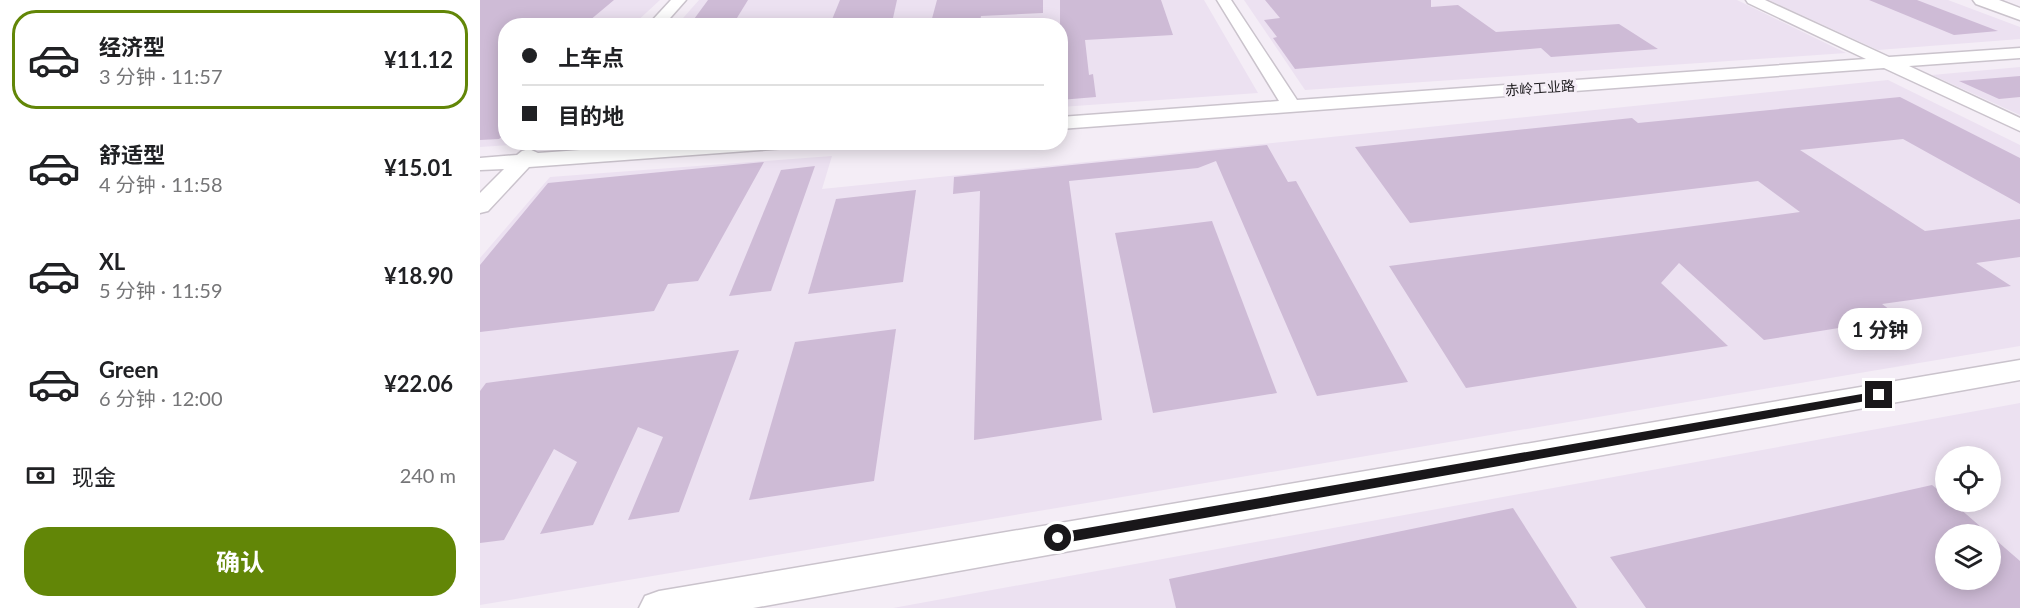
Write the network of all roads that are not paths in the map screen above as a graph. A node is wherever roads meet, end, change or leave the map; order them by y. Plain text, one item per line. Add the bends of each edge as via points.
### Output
1 (679, 0) edge
2 (1224, 0) edge
3 (1753, 0) edge
4 (1983, 0) edge
5 (2012, 0) edge
6 (2020, 3) edge
7 (2020, 14) edge
8 (662, 18) edge
9 (2020, 52) edge
10 (1888, 63) junction
11 (1291, 106) junction
12 (1068, 122) edge
13 (2020, 125) edge
14 (533, 150) edge
15 (675, 150) edge
16 (523, 161) junction
17 (480, 164) edge
18 (480, 206) edge
19 (2020, 370) edge
20 (659, 608) edge

1 - 8 street
2 - 11 street
3 - 10 street
4 - 7 highway
5 - 6 highway
9 - 10 street, 赤岭工业路
10 - 11 street, 赤岭工业路
10 - 13 street
11 - 12 street, 赤岭工业路
14 - 16 street
15 - 16 street
16 - 17 street
16 - 18 street
19 - 20 street

